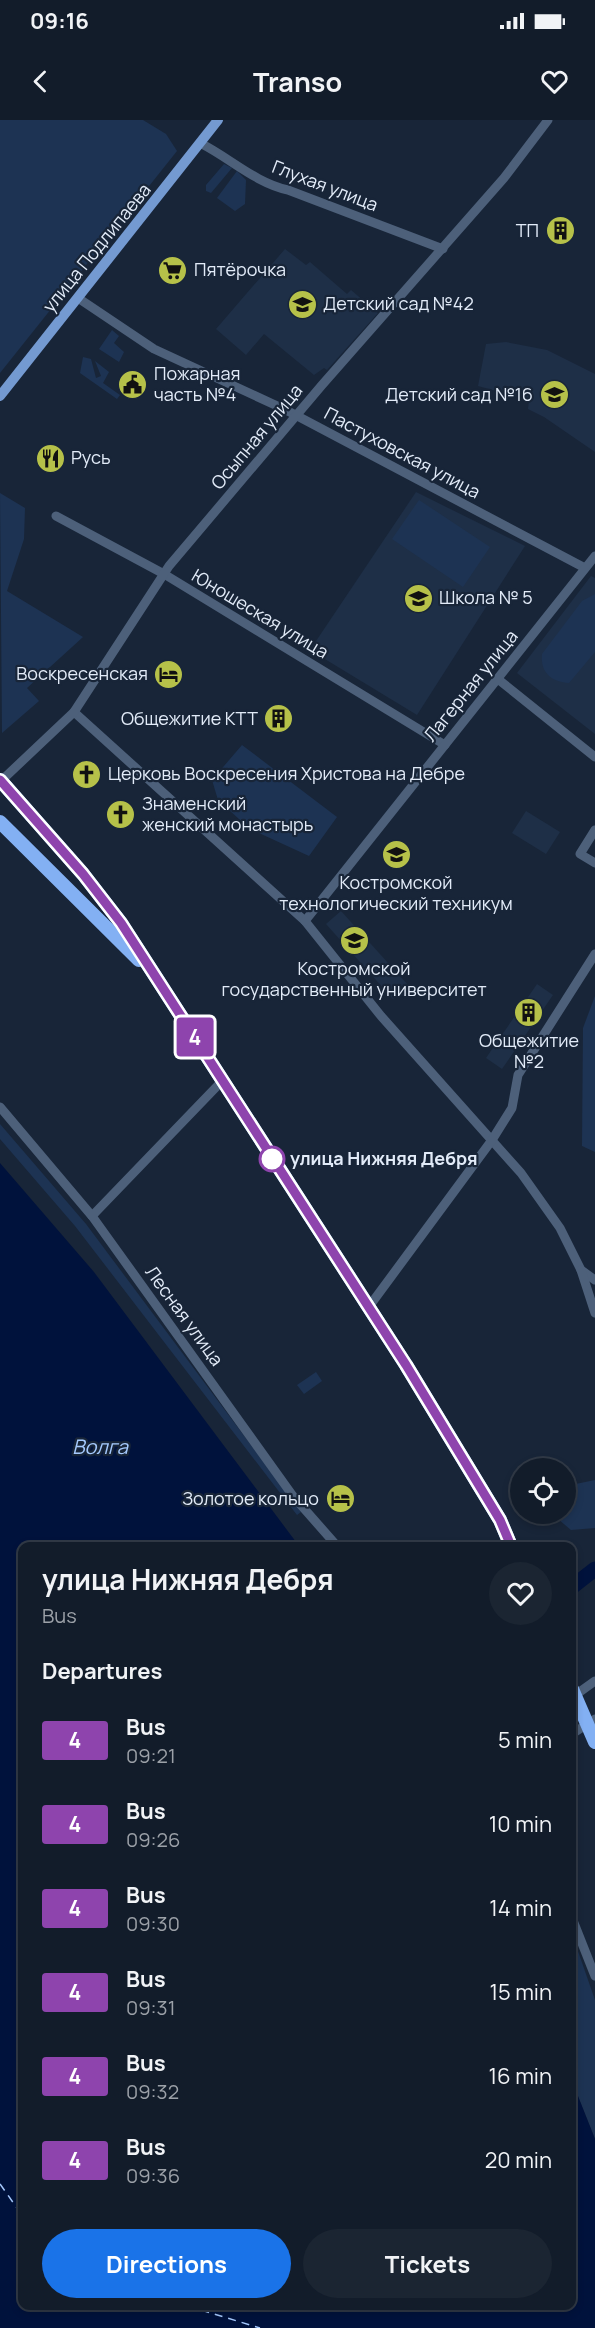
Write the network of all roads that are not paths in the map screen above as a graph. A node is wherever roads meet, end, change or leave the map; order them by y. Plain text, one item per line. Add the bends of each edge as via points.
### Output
1 (218, 120) edge
2 (548, 120) edge
3 (202, 144) junction
4 (443, 249) junction
5 (78, 298) junction
6 (0, 396) edge
7 (297, 416) junction
8 (56, 516) dead end
9 (595, 556) edge
10 (589, 567) edge
11 (164, 574) junction
12 (499, 680) junction
13 (74, 712) junction
14 (445, 745) junction
15 (595, 757) edge
16 (0, 781) edge
17 (0, 822) edge
18 (595, 830) edge
19 (595, 863) edge
20 (305, 921) junction
21 (595, 954) edge
22 (161, 982) junction
23 (222, 1080) junction
24 (0, 1107) edge
25 (492, 1140) junction
26 (92, 1216) junction
27 (581, 1270) junction
28 (595, 1280) edge
29 (368, 1308) junction
30 (595, 1312) edge
31 (333, 1542) edge
32 (509, 1542) edge
33 (595, 1681) edge
34 (576, 1690) edge
35 (576, 1697) edge
36 (591, 1722) edge
37 (576, 1731) edge
38 (595, 1742) edge
39 (576, 1928) edge
40 (595, 1976) edge

1 - 3 main road, улица Подлипаева
2 - 4 street, Осыпная улица
3 - 4 street, Глухая улица via 267,185 288,189
3 - 5 main road, улица Подлипаева
4 - 7 street, Осыпная улица
5 - 6 main road, улица Подлипаева
5 - 7 street, Пастуховская улица via 154,349
7 - 10 street, Пастуховская улица
7 - 11 street, Осыпная улица
8 - 11 street, Юношеская улица
9 - 10 street, Лагерная улица
10 - 12 street, Лагерная улица
11 - 13 street, Осыпная улица
11 - 14 street, Юношеская улица
12 - 14 street, Лагерная улица
12 - 15 street
13 - 16 street, Осыпная улица
13 - 20 street
14 - 20 street, Лагерная улица
16 - 22 highway via 83,874
17 - 22 highway
18 - 19 street via 580,854
20 - 25 street via 381,1016
21 - 25 street via 518,1075 512,1108
22 - 23 highway
23 - 26 street
23 - 29 highway
24 - 26 street, Лесная улица
25 - 27 street via 560,1228
25 - 29 street
26 - 31 street, Лесная улица via 293,1496
27 - 28 street
27 - 30 street
29 - 32 highway via 500,1520
33 - 34 street
35 - 36 highway
36 - 37 street
36 - 38 highway
39 - 40 street

